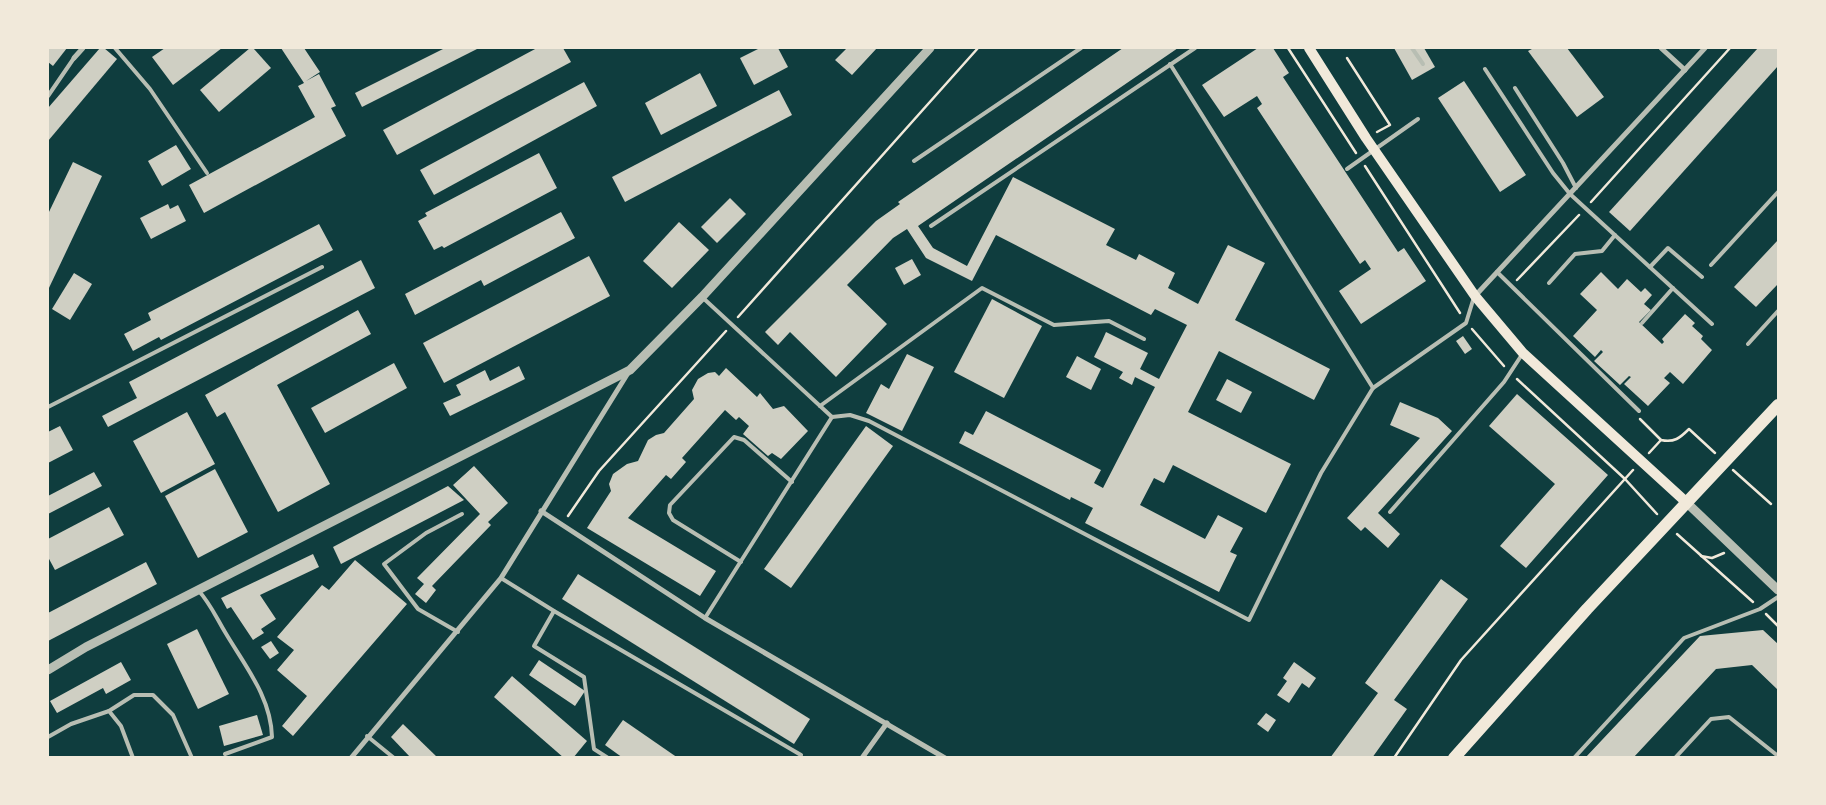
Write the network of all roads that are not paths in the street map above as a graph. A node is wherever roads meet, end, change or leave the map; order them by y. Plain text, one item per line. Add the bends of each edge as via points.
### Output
1 (83, 48) edge
2 (116, 48) edge
3 (930, 48) edge
4 (1081, 48) edge
5 (1194, 48) edge
6 (1312, 48) edge
7 (1412, 48) edge
8 (1661, 48) edge
9 (1705, 48) edge
10 (74, 58) joint
11 (1170, 64) junction
12 (1423, 64) dead end
13 (1485, 69) dead end
14 (1685, 70) junction
15 (1515, 88) dead end
16 (48, 96) edge
17 (1418, 119) dead end
18 (1374, 150) junction
19 (914, 161) dead end
20 (1347, 169) dead end
21 (207, 173) dead end
22 (1576, 188) junction
23 (1778, 192) edge
24 (1570, 194) junction
25 (931, 226) dead end
26 (1615, 235) junction
27 (1711, 265) dead end
28 (322, 267) dead end
29 (1650, 267) junction
30 (1497, 272) junction
31 (1702, 277) dead end
32 (1549, 283) dead end
33 (1673, 288) junction
34 (1475, 296) junction
35 (702, 297) junction
36 (1778, 311) edge
37 (1642, 322) dead end
38 (1712, 324) dead end
39 (1144, 339) dead end
40 (1748, 344) dead end
41 (1524, 353) junction
42 (630, 370) junction
43 (1373, 388) junction
44 (1778, 405) edge
45 (820, 406) junction
46 (48, 407) edge
47 (1639, 411) dead end
48 (832, 417) junction
49 (792, 482) junction
50 (1686, 502) junction
51 (541, 511) junction
52 (1390, 512) dead end
53 (462, 514) dead end
54 (741, 562) junction
55 (501, 578) junction
56 (198, 590) junction
57 (1778, 590) edge
58 (1778, 597) edge
59 (554, 611) junction
60 (705, 618) junction
61 (458, 632) junction
62 (48, 670) edge
63 (108, 711) junction
64 (887, 723) junction
65 (368, 736) junction
66 (48, 737) edge
67 (225, 754) dead end
68 (801, 755) dead end
69 (1778, 756) edge
70 (133, 758) edge
71 (192, 758) edge
72 (352, 758) edge
73 (394, 758) edge
74 (608, 758) edge
75 (862, 758) edge
76 (945, 758) edge
77 (1454, 758) edge
78 (1574, 758) edge
79 (1675, 758) edge

1 - 10 street
2 - 21 lane via 150,88
3 - 35 street
4 - 19 lane
5 - 11 lane
6 - 18 main road
7 - 12 lane
8 - 14 street
9 - 14 street
10 - 16 lane
11 - 25 lane
11 - 43 lane
13 - 24 lane via 1553,174
14 - 22 street
15 - 22 lane
17 - 18 lane
18 - 20 lane
18 - 34 main road
22 - 24 street
23 - 27 lane
24 - 26 lane
24 - 30 street
26 - 29 lane
26 - 32 lane via 1602,251 1575,254
28 - 46 lane
29 - 31 lane via 1668,248
29 - 33 lane
30 - 34 street
30 - 47 lane
33 - 37 lane
33 - 38 lane
34 - 41 main road
34 - 43 lane via 1466,323
35 - 42 street
35 - 45 lane
36 - 40 lane
39 - 45 lane via 1109,321 1054,325 982,288
41 - 50 main road
41 - 52 lane via 1504,382
42 - 51 street
42 - 56 street
43 - 48 lane via 1321,474 1249,620 869,421 850,415
44 - 50 main road
45 - 48 lane
48 - 49 lane
49 - 54 lane
49 - 54 lane via 744,440 734,437 670,505 669,513 673,520
50 - 57 street
50 - 77 main road
51 - 55 street
51 - 60 street
53 - 61 lane via 426,533 384,564 418,608
54 - 60 lane
55 - 59 lane
55 - 61 street
56 - 62 street
56 - 67 lane via 210,604 259,687 272,720 272,737
58 - 78 lane via 1760,609 1684,638
59 - 68 lane
59 - 74 lane via 534,646 584,677 594,749
60 - 64 street
61 - 65 street
63 - 66 lane via 71,724
63 - 70 lane via 121,726
63 - 71 lane via 134,696 153,695 173,715
64 - 75 street
64 - 76 street
65 - 72 street
65 - 73 lane
69 - 79 lane via 1729,717 1711,718

